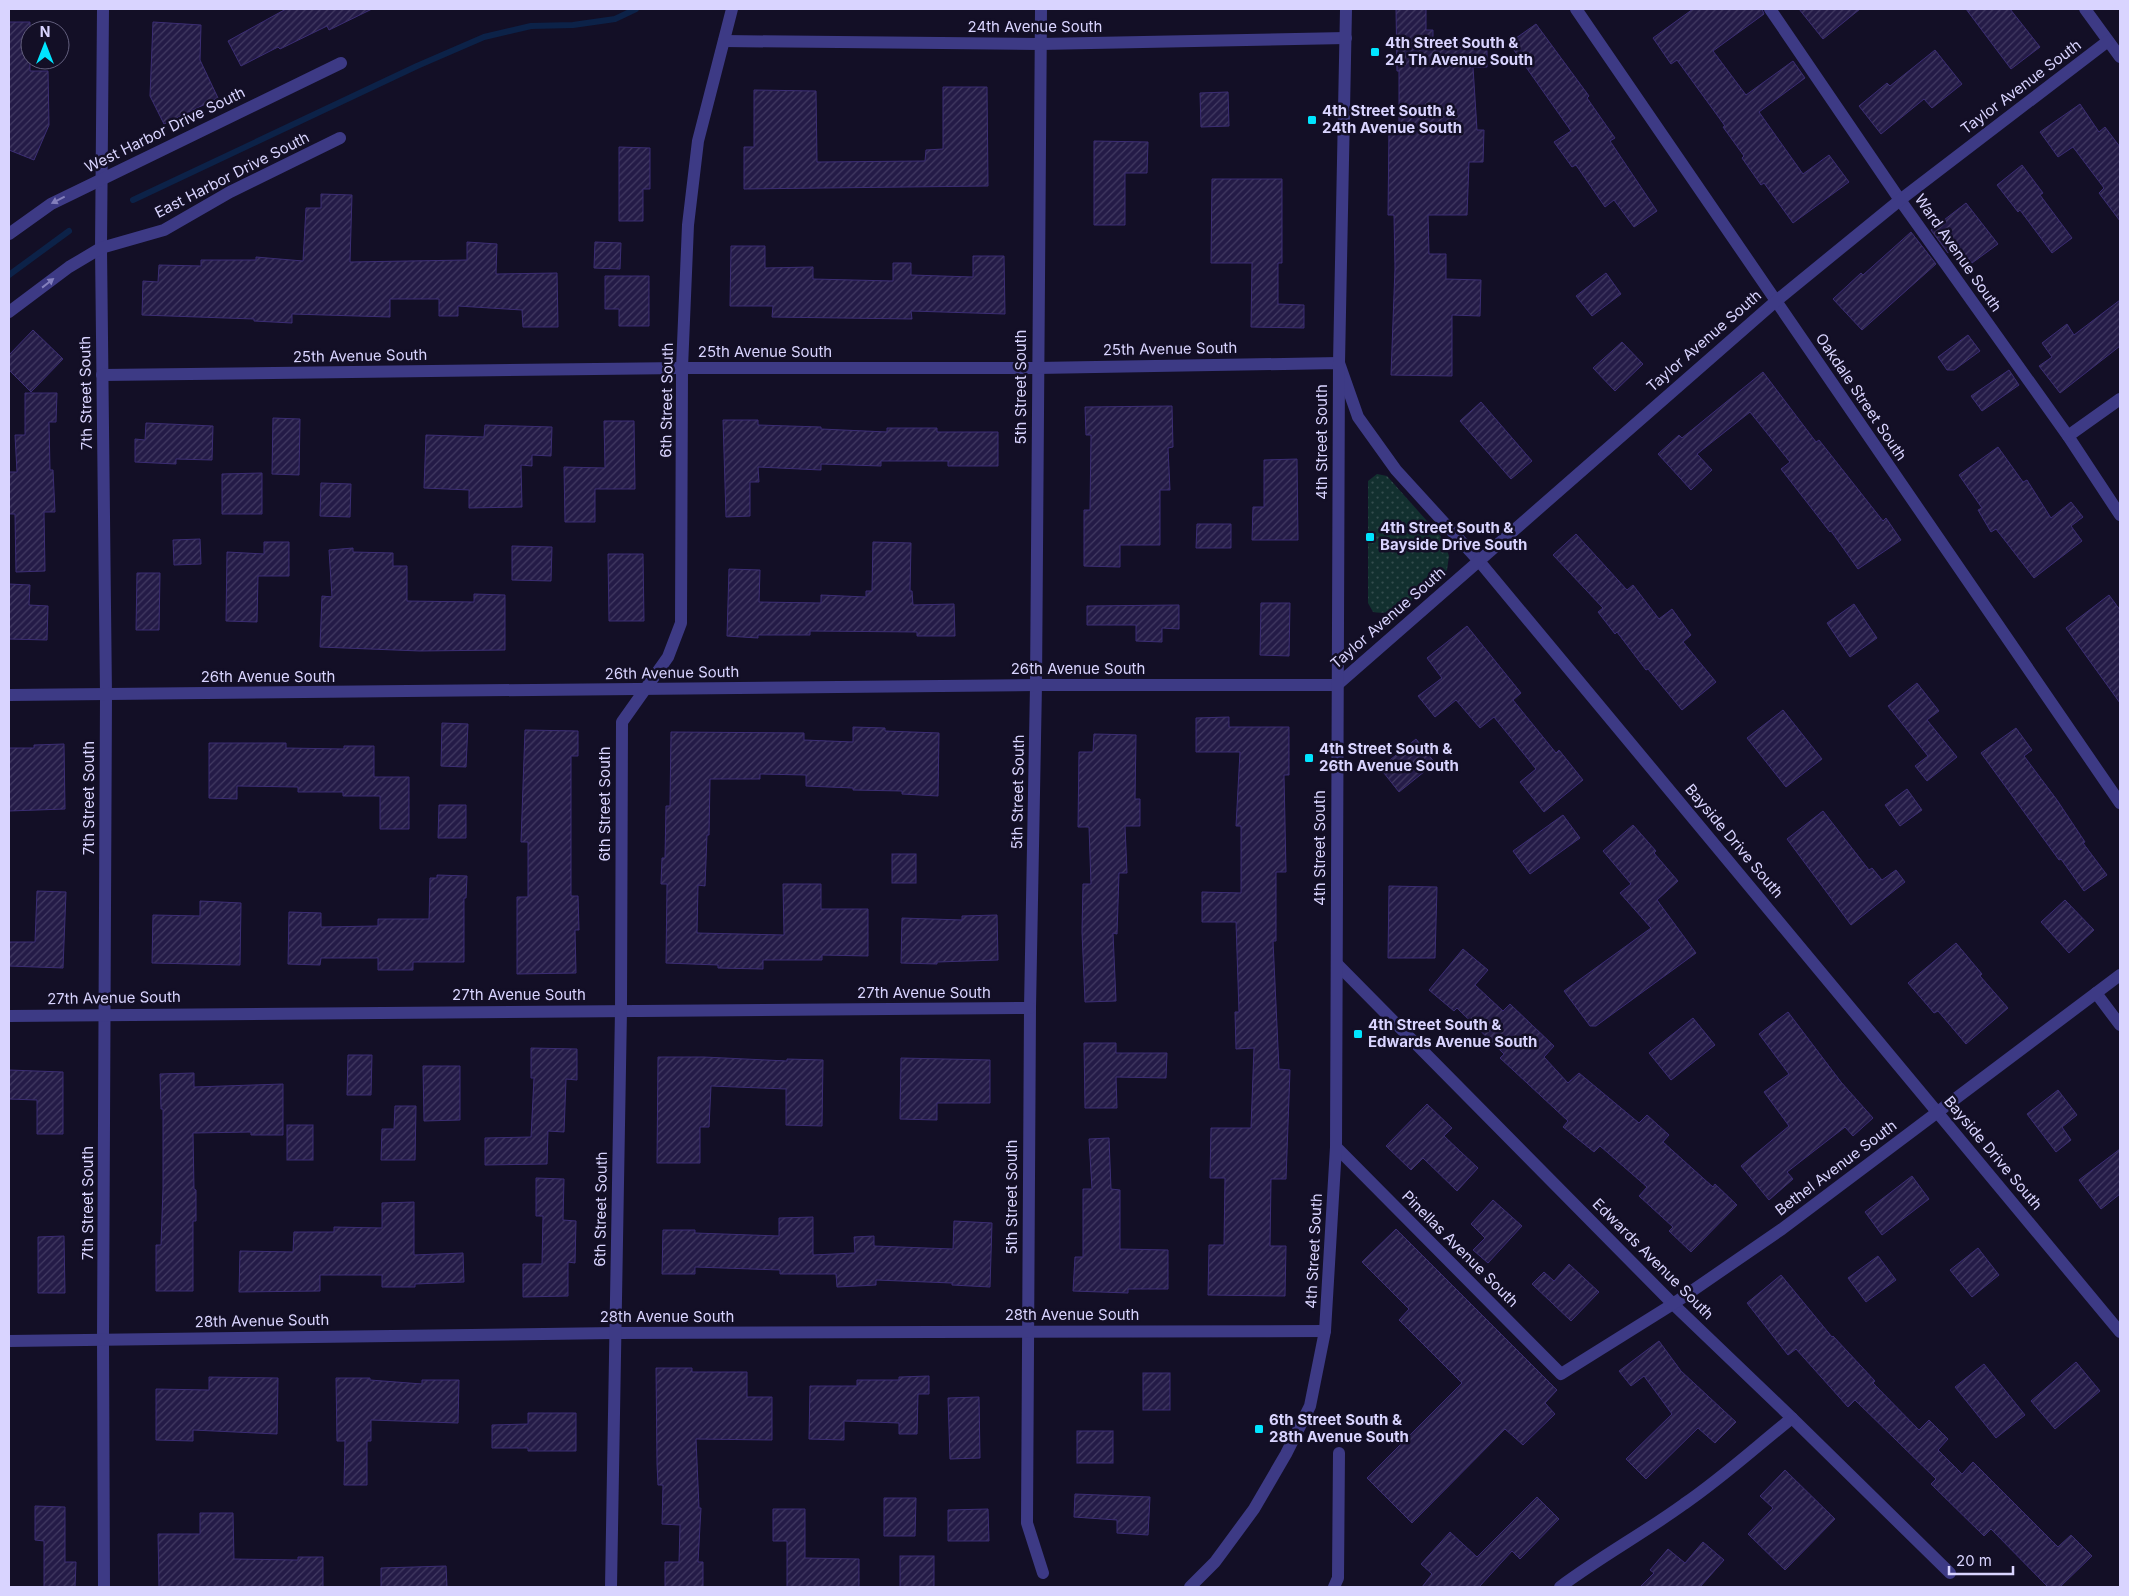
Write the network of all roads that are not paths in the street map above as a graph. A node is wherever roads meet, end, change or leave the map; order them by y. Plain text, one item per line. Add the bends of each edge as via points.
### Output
1 (103, 9) edge
2 (732, 9) edge
3 (1041, 9) edge
4 (1346, 9) edge
5 (1576, 9) edge
6 (1770, 9) edge
7 (2085, 9) edge
8 (1346, 38) junction
9 (724, 41) junction
10 (2108, 41) junction
11 (1040, 44) junction
12 (2120, 57) edge
13 (341, 63) dead end
14 (340, 138) dead end
15 (102, 178) junction
16 (1900, 200) junction
17 (9, 234) edge
18 (101, 248) junction
19 (1776, 301) junction
20 (9, 312) edge
21 (1338, 363) junction
22 (682, 368) junction
23 (1037, 368) junction
24 (102, 376) junction
25 (2120, 399) edge
26 (2068, 436) junction
27 (2120, 515) edge
28 (1479, 560) junction
29 (1036, 685) junction
30 (1337, 685) junction
31 (647, 688) junction
32 (9, 695) edge
33 (106, 695) junction
34 (2120, 803) edge
35 (1337, 964) junction
36 (2120, 975) edge
37 (2096, 993) junction
38 (1030, 1008) junction
39 (621, 1010) junction
40 (105, 1014) junction
41 (9, 1016) edge
42 (2120, 1025) edge
43 (1938, 1112) junction
44 (1336, 1148) junction
45 (1673, 1304) junction
46 (1028, 1331) junction
47 (1325, 1331) junction
48 (2120, 1332) edge
49 (615, 1333) junction
50 (103, 1339) junction
51 (9, 1341) edge
52 (1561, 1374) joint
53 (1792, 1418) junction
54 (1339, 1453) dead end
55 (1043, 1573) dead end
56 (1950, 1573) dead end
57 (104, 1587) edge
58 (611, 1587) edge
59 (1190, 1587) edge
60 (1334, 1587) edge
61 (1560, 1587) edge

1 - 15 street, 7th Street South
2 - 9 street
3 - 11 street, 5th Street South
4 - 8 street, 4th Street South
5 - 19 street, Oakdale Street South
6 - 16 street, Ward Avenue South
7 - 10 street
8 - 11 street, 24th Avenue South
8 - 21 street, 4th Street South
9 - 11 street, 24th Avenue South
9 - 22 street, 6th Street South via 698,141 688,225
10 - 12 street
10 - 16 street, Taylor Avenue South
11 - 23 street, 5th Street South
13 - 15 street, West Harbor Drive South
14 - 18 street, East Harbor Drive South via 230,192 164,230
15 -> 17 street, West Harbor Drive South via 51,204
15 - 18 street, 7th Street South
16 - 19 street, Taylor Avenue South
16 - 26 street, Ward Avenue South
20 -> 18 street, East Harbor Drive South via 69,267
18 - 24 street, 7th Street South
19 - 28 street, Taylor Avenue South
19 - 34 street, Oakdale Street South
21 - 23 street, 25th Avenue South
21 - 28 street, Bayside Drive South via 1358,417 1396,470
21 - 30 street, 4th Street South
22 - 23 street, 25th Avenue South
22 - 24 street, 25th Avenue South
22 - 31 street, 6th Street South via 681,623 668,657
23 - 29 street, 5th Street South
24 - 33 street, 7th Street South
25 - 26 street
26 - 27 street, Ward Avenue South
28 - 30 street, Taylor Avenue South
28 - 43 street, Bayside Drive South
29 - 30 street, 26th Avenue South
29 - 31 street, 26th Avenue South
29 - 38 street, 5th Street South
30 - 35 street, 4th Street South
31 - 33 street, 26th Avenue South
31 - 39 street, 6th Street South via 622,722
32 - 33 street, 26th Avenue South
33 - 40 street, 7th Street South
35 - 44 street, 4th Street South
35 - 45 street, Edwards Avenue South
36 - 37 street, Bethel Avenue South
37 - 42 street
37 - 43 street, Bethel Avenue South
38 - 39 street, 27th Avenue South
38 - 46 street, 5th Street South
39 - 40 street, 27th Avenue South
39 - 49 street, 6th Street South
40 - 41 street, 27th Avenue South
40 - 50 street, 7th Street South
43 - 45 street, Bethel Avenue South via 1782,1229
43 - 48 street, Bayside Drive South
44 - 47 street, 4th Street South
44 - 52 street, Pinellas Avenue South
45 - 52 street, Bethel Avenue South
45 - 53 street, Edwards Avenue South
46 - 47 street, 28th Avenue South
46 - 49 street, 28th Avenue South
46 - 55 street, 5th Street South via 1027,1523
47 - 59 street, 4th Street South via 1310,1406 1286,1454 1254,1509 1214,1562
49 - 50 street, 28th Avenue South
49 - 58 street, 6th Street South
50 - 51 street, 28th Avenue South
50 - 57 street, 7th Street South
53 - 56 street, Edwards Avenue South
53 - 61 street via 1687,1503
54 - 60 street via 1338,1578

